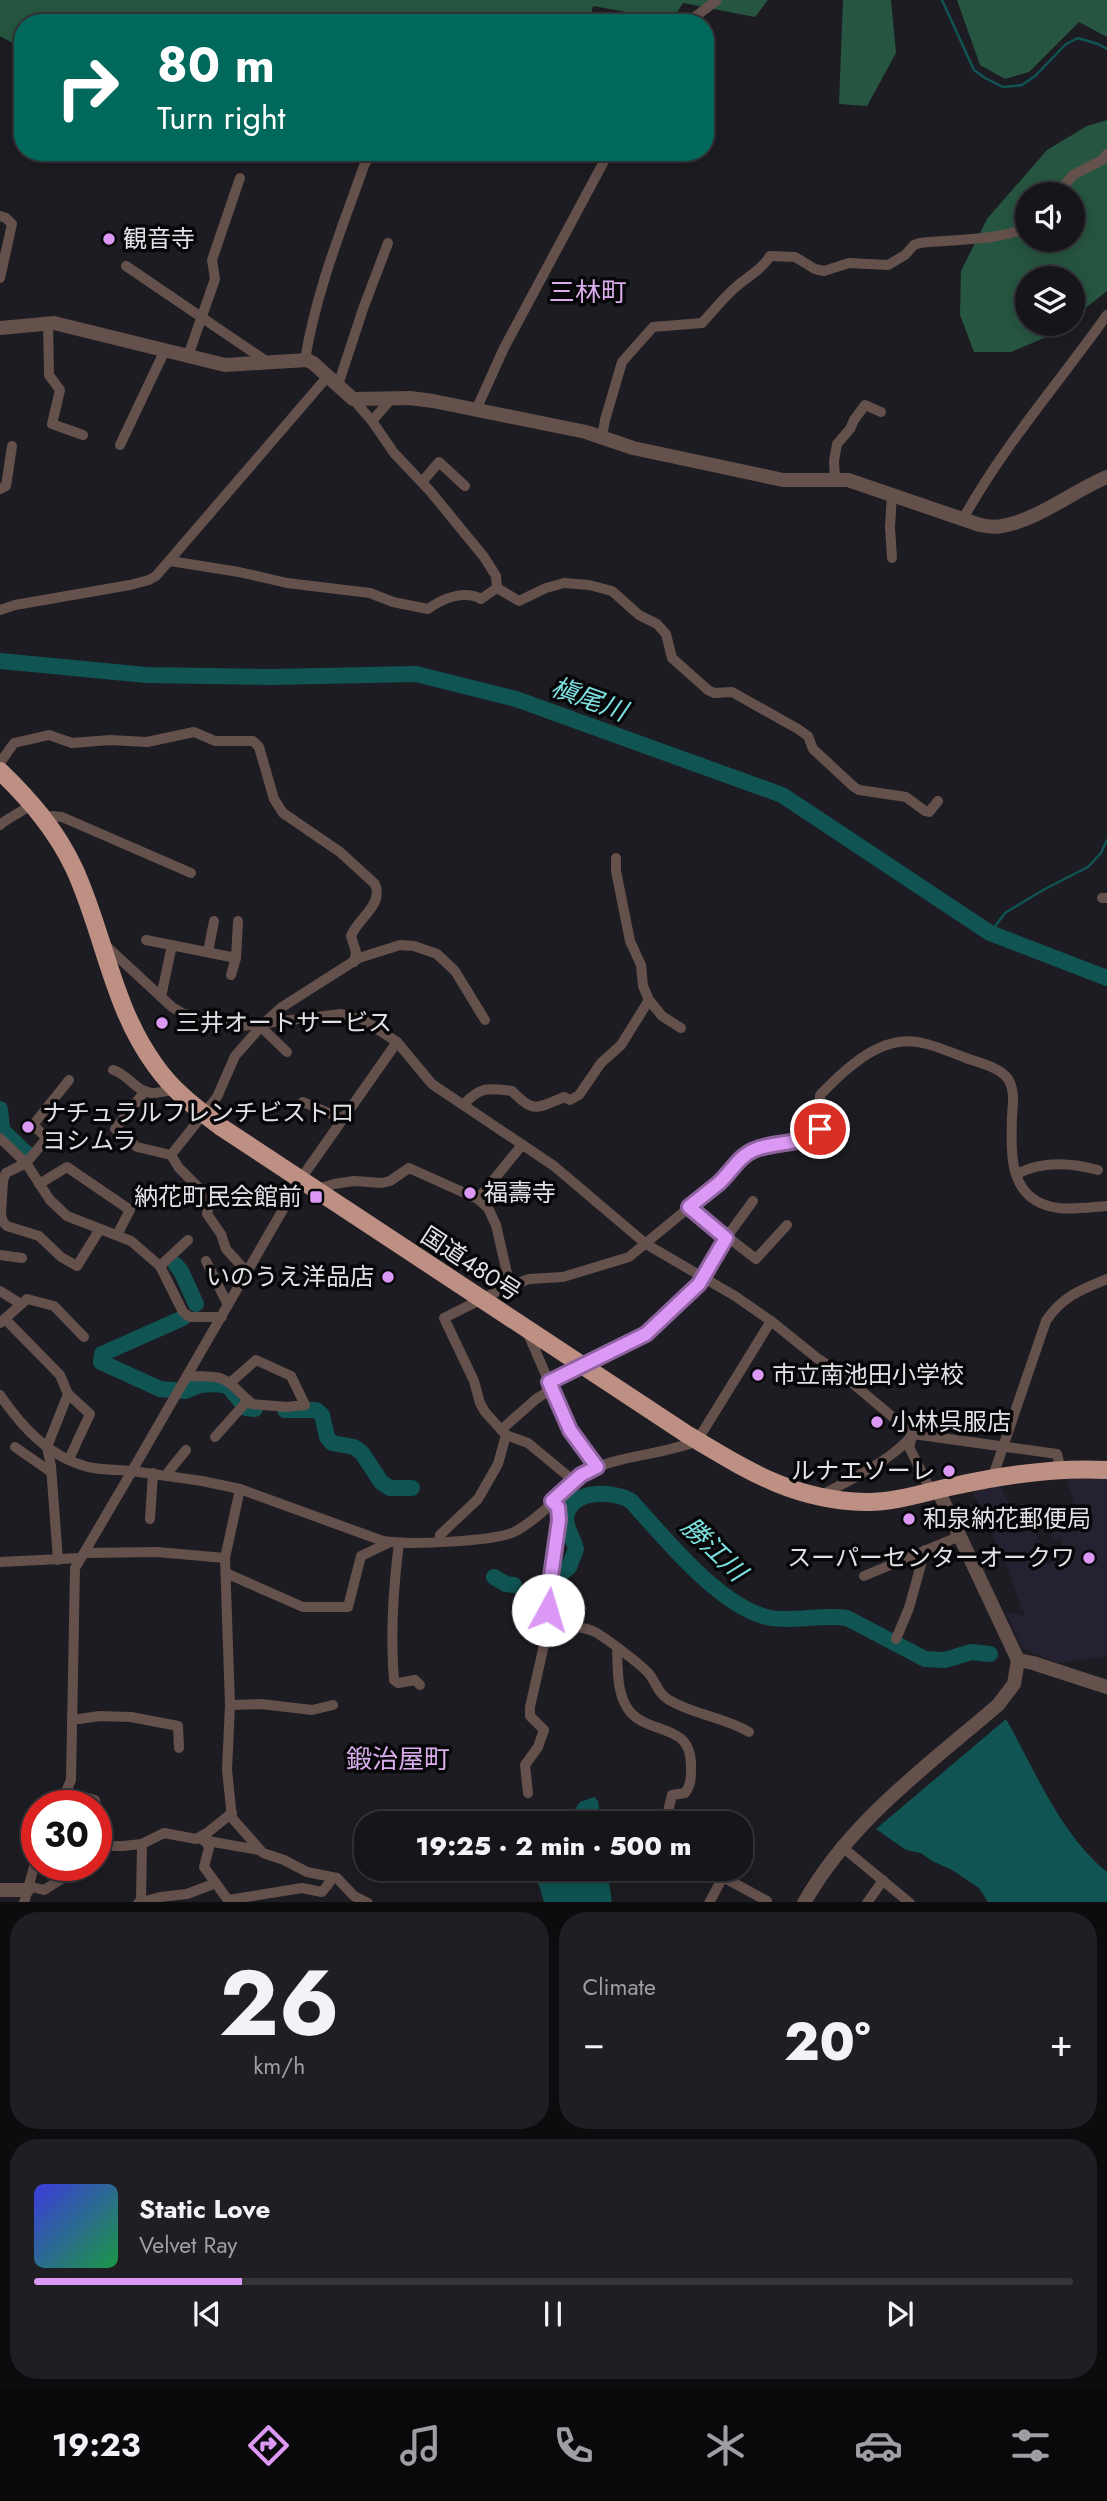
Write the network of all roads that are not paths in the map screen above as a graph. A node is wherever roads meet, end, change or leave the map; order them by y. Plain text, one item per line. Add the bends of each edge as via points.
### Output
1 (717, 0) edge
2 (699, 14) edge
3 (1107, 154) edge
4 (367, 161) edge
5 (604, 161) edge
6 (240, 178) dead end
7 (1067, 182) edge
8 (0, 216) edge
9 (1015, 232) edge
10 (388, 243) dead end
11 (126, 266) dead end
12 (0, 278) edge
13 (1107, 314) edge
14 (200, 317) junction
15 (48, 323) junction
16 (0, 328) edge
17 (164, 350) junction
18 (188, 356) junction
19 (305, 360) junction
20 (266, 361) junction
21 (333, 381) junction
22 (392, 398) junction
23 (353, 399) junction
24 (476, 410) junction
25 (881, 412) dead end
26 (372, 421) junction
27 (83, 435) dead end
28 (602, 437) junction
29 (120, 445) dead end
30 (12, 446) dead end
31 (1107, 477) edge
32 (835, 480) junction
33 (422, 482) junction
34 (465, 486) dead end
35 (0, 489) edge
36 (892, 494) junction
37 (963, 519) junction
38 (892, 558) dead end
39 (170, 561) junction
40 (497, 588) junction
41 (0, 610) edge
42 (0, 763) edge
43 (0, 771) edge
44 (938, 801) dead end
45 (32, 803) junction
46 (45, 819) junction
47 (0, 825) edge
48 (616, 858) dead end
49 (191, 873) dead end
50 (214, 921) dead end
51 (238, 921) dead end
52 (99, 940) junction
53 (146, 940) dead end
54 (172, 945) junction
55 (208, 952) junction
56 (236, 958) junction
57 (354, 962) junction
58 (231, 975) dead end
59 (161, 997) junction
60 (649, 1000) junction
61 (485, 1020) dead end
62 (262, 1025) junction
63 (681, 1028) dead end
64 (397, 1042) junction
65 (288, 1052) dead end
66 (113, 1070) dead end
67 (69, 1080) dead end
68 (174, 1090) junction
69 (145, 1091) junction
70 (303, 1102) dead end
71 (464, 1104) junction
72 (204, 1115) junction
73 (343, 1119) junction
74 (0, 1138) edge
75 (522, 1145) junction
76 (171, 1155) junction
77 (26, 1163) junction
78 (1098, 1170) dead end
79 (1016, 1174) junction
80 (39, 1184) junction
81 (308, 1185) junction
82 (478, 1199) junction
83 (753, 1200) dead end
84 (1107, 1206) edge
85 (689, 1207) junction
86 (786, 1225) dead end
87 (100, 1229) junction
88 (117, 1235) junction
89 (726, 1238) junction
90 (188, 1240) dead end
91 (646, 1244) junction
92 (0, 1255) edge
93 (22, 1258) dead end
94 (206, 1261) dead end
95 (160, 1266) junction
96 (247, 1272) junction
97 (704, 1276) junction
98 (1107, 1279) edge
99 (503, 1288) junction
100 (0, 1291) edge
101 (480, 1299) junction
102 (21, 1304) junction
103 (228, 1305) junction
104 (222, 1317) junction
105 (771, 1321) junction
106 (3, 1322) edge
107 (531, 1332) junction
108 (84, 1337) dead end
109 (582, 1366) junction
110 (231, 1382) junction
111 (182, 1385) junction
112 (550, 1385) junction
113 (68, 1394) junction
114 (0, 1395) edge
115 (245, 1403) junction
116 (504, 1433) junction
117 (913, 1434) junction
118 (215, 1437) dead end
119 (697, 1441) junction
120 (15, 1447) dead end
121 (47, 1447) junction
122 (1001, 1448) junction
123 (186, 1450) dead end
124 (69, 1459) junction
125 (597, 1467) junction
126 (1061, 1470) junction
127 (1107, 1470) edge
128 (132, 1471) junction
129 (51, 1472) junction
130 (153, 1473) junction
131 (169, 1475) junction
132 (992, 1479) junction
133 (573, 1481) junction
134 (240, 1489) junction
135 (938, 1490) junction
136 (819, 1497) junction
137 (552, 1501) junction
138 (150, 1519) dead end
139 (960, 1536) junction
140 (440, 1541) junction
141 (394, 1543) junction
142 (925, 1550) junction
143 (82, 1556) junction
144 (225, 1558) junction
145 (58, 1560) junction
146 (0, 1562) edge
147 (228, 1574) junction
148 (864, 1576) dead end
149 (551, 1614) junction
150 (896, 1639) dead end
151 (617, 1649) junction
152 (1018, 1660) junction
153 (420, 1685) dead end
154 (1107, 1687) edge
155 (333, 1705) dead end
156 (230, 1706) junction
157 (72, 1720) junction
158 (749, 1732) dead end
159 (179, 1748) dead end
160 (67, 1790) edge
161 (528, 1793) dead end
162 (668, 1811) edge
163 (232, 1813) junction
164 (201, 1840) junction
165 (112, 1844) edge
166 (142, 1844) junction
167 (841, 1846) junction
168 (261, 1851) junction
169 (883, 1880) junction
170 (58, 1881) edge
171 (721, 1881) edge
172 (730, 1881) edge
173 (330, 1882) dead end
174 (216, 1883) junction
175 (0, 1890) edge
176 (26, 1893) edge
177 (139, 1902) edge
178 (368, 1902) edge
179 (709, 1902) edge
180 (766, 1902) edge
181 (804, 1902) edge
182 (867, 1902) edge
183 (910, 1902) edge

1 - 2 street
3 - 7 street
4 - 19 street via 318,296
5 - 24 street
6 - 14 street via 212,260 215,279
8 - 12 street via 12,224
9 - 28 street via 920,243 888,265 849,263 824,271 795,257 770,256 702,323 653,327 622,362
10 - 21 street
11 - 14 street
13 - 37 street via 985,480
14 - 18 street
14 - 20 street
15 - 16 street
15 - 17 street
15 - 27 street via 50,374 60,390 52,424
17 - 18 street
17 - 29 street
18 - 20 street via 225,365
19 - 20 street
19 - 21 street
21 - 23 street
21 - 39 street
22 - 23 street
22 - 24 street
22 - 26 street
23 - 26 street
24 - 28 street
25 - 32 street via 865,405 837,444
26 - 33 street
28 - 32 street via 783,481
30 - 35 street via 5,486
31 - 37 street via 1014,523 1000,527
32 - 36 street
33 - 34 street via 439,462
33 - 40 street via 484,556 496,576
36 - 37 street
36 - 38 street
39 - 40 street via 370,593 428,609 460,595 481,598
39 - 41 street via 149,580
40 - 44 street via 519,601 564,583 612,591 657,624 666,634 672,659 708,690 732,692 798,729 854,788 906,797 925,811
42 - 57 street via 14,743 49,735 72,743 147,742 194,732 215,741 253,741 278,806 375,884 377,899 351,936
43 - 45 highway, 国道480号
45 - 46 highway, 国道480号
45 - 47 street
46 - 49 street via 62,817
46 - 52 highway, 国道480号 via 74,869
48 - 60 street via 630,941
50 - 55 street
51 - 56 street
52 - 59 street
52 - 68 highway, 国道480号 via 123,1010
53 - 54 street
54 - 55 street
54 - 59 street
55 - 56 street
56 - 58 street
57 - 61 street via 400,945 438,954 455,971
57 - 62 street via 282,1007
59 - 62 street via 182,1013 224,1026
60 - 63 street
60 - 71 street via 621,1045 601,1063 579,1095 535,1109 526,1107 512,1091 488,1088 476,1091
62 - 64 street via 352,1015
62 - 65 street
62 - 72 street via 231,1063
64 - 71 street via 432,1084
64 - 73 street
66 - 69 street
67 - 77 street via 33,1125 47,1138
68 - 69 street
68 - 72 highway, 国道480号
69 - 76 street via 115,1129 137,1147
70 - 73 street
71 - 75 street
72 - 76 street
72 - 81 highway, 国道480号
73 - 81 street via 324,1146
74 - 77 street
75 - 82 street
75 - 91 street via 582,1188
76 - 96 street via 210,1199 207,1214 226,1249
77 - 80 street
77 - 87 street via 6,1172 3,1180 1,1215 7,1226 39,1236 77,1266
78 - 79 street via 1044,1165
79 - 84 street via 1018,1183 1046,1205 1061,1209
79 - 85 street via 1011,1156 1013,1095 1004,1074 949,1052 899,1042 868,1055 820,1095 822,1124 815,1133 785,1145 752,1150
80 - 87 street via 67,1216
80 - 88 street via 67,1167 131,1210
81 - 82 street via 382,1184 409,1168
81 - 96 street
81 - 101 highway, 国道480号
82 - 99 street via 496,1225 507,1273
83 - 89 street
85 - 89 street
85 - 91 street
86 - 89 street via 756,1259
87 - 88 street
88 - 95 street
89 - 97 street
90 - 95 street
91 - 97 street
91 - 99 street via 615,1263
92 - 93 street
94 - 103 street
95 - 104 street via 183,1312 198,1319
96 - 103 street
97 - 105 street
97 - 109 street via 656,1327
98 - 122 street via 1072,1293 1052,1311
99 - 101 street
100 - 102 street
101 - 107 highway, 国道480号
101 - 116 street via 444,1318 480,1403
102 - 106 street
102 - 108 street via 27,1299 54,1306
103 - 104 street
104 - 111 street
105 - 117 street
105 - 119 street
106 - 113 street via 60,1375
107 - 109 highway, 国道480号
107 - 112 street
109 - 112 street
109 - 119 highway, 国道480号
110 - 111 street via 213,1376
110 - 115 street
110 - 115 street via 256,1360 291,1376 306,1405
111 - 128 street
112 - 116 street
112 - 125 street via 570,1430
113 - 121 street
113 - 124 street via 90,1414
114 - 121 street via 21,1424
115 - 118 street
116 - 133 street via 528,1443
116 - 140 street via 498,1464 478,1499 440,1535
117 - 122 street
117 - 135 street via 909,1447 929,1486
117 - 136 street via 906,1444
119 - 125 street
119 - 136 highway, 国道480号 via 771,1482
120 - 129 street
121 - 124 street
121 - 129 street
122 - 126 street via 1057,1454
122 - 132 street
123 - 131 street
124 - 128 street via 89,1467
125 - 133 street
126 - 127 highway, 国道480号
126 - 132 highway, 国道480号
128 - 130 street
128 - 143 street
129 - 145 street
130 - 131 street
130 - 138 street
131 - 134 street
132 - 135 highway, 国道480号
133 - 137 street
134 - 141 street
134 - 144 street
135 - 136 highway, 国道480号 via 867,1502
135 - 139 street
137 - 140 street via 513,1533
137 - 149 street via 558,1507 559,1520 547,1604
139 - 142 street
139 - 152 street
140 - 141 street
141 - 147 street via 361,1556 348,1607 303,1607
141 - 153 street via 394,1680 415,1680
142 - 148 street
142 - 150 street
143 - 144 street via 157,1552
143 - 145 street
143 - 157 street via 75,1568
144 - 147 street
145 - 146 street
147 - 156 street
149 - 151 street via 564,1626 595,1632
149 - 161 street via 530,1707 530,1716 544,1730 525,1765
151 - 158 street via 650,1676 667,1699
151 - 162 street via 624,1703 641,1721 679,1737 691,1761 690,1786 685,1793 672,1795
152 - 154 street
152 - 167 street via 1009,1693 879,1806
155 - 156 street via 312,1710 261,1704
156 - 163 street via 227,1770
157 - 159 street via 131,1717 178,1726
157 - 160 street
163 - 164 street
163 - 168 street
164 - 166 street via 164,1833
164 - 168 street
164 - 174 street via 209,1848 204,1867
165 - 166 street
166 - 177 street
167 - 169 street
167 - 181 street
168 - 178 street via 307,1872 337,1878 354,1896
169 - 182 street
169 - 183 street
170 - 176 street
171 - 179 street
172 - 180 street
173 - 174 street via 322,1892 302,1888 228,1900
174 - 177 street via 187,1894
175 - 176 street

